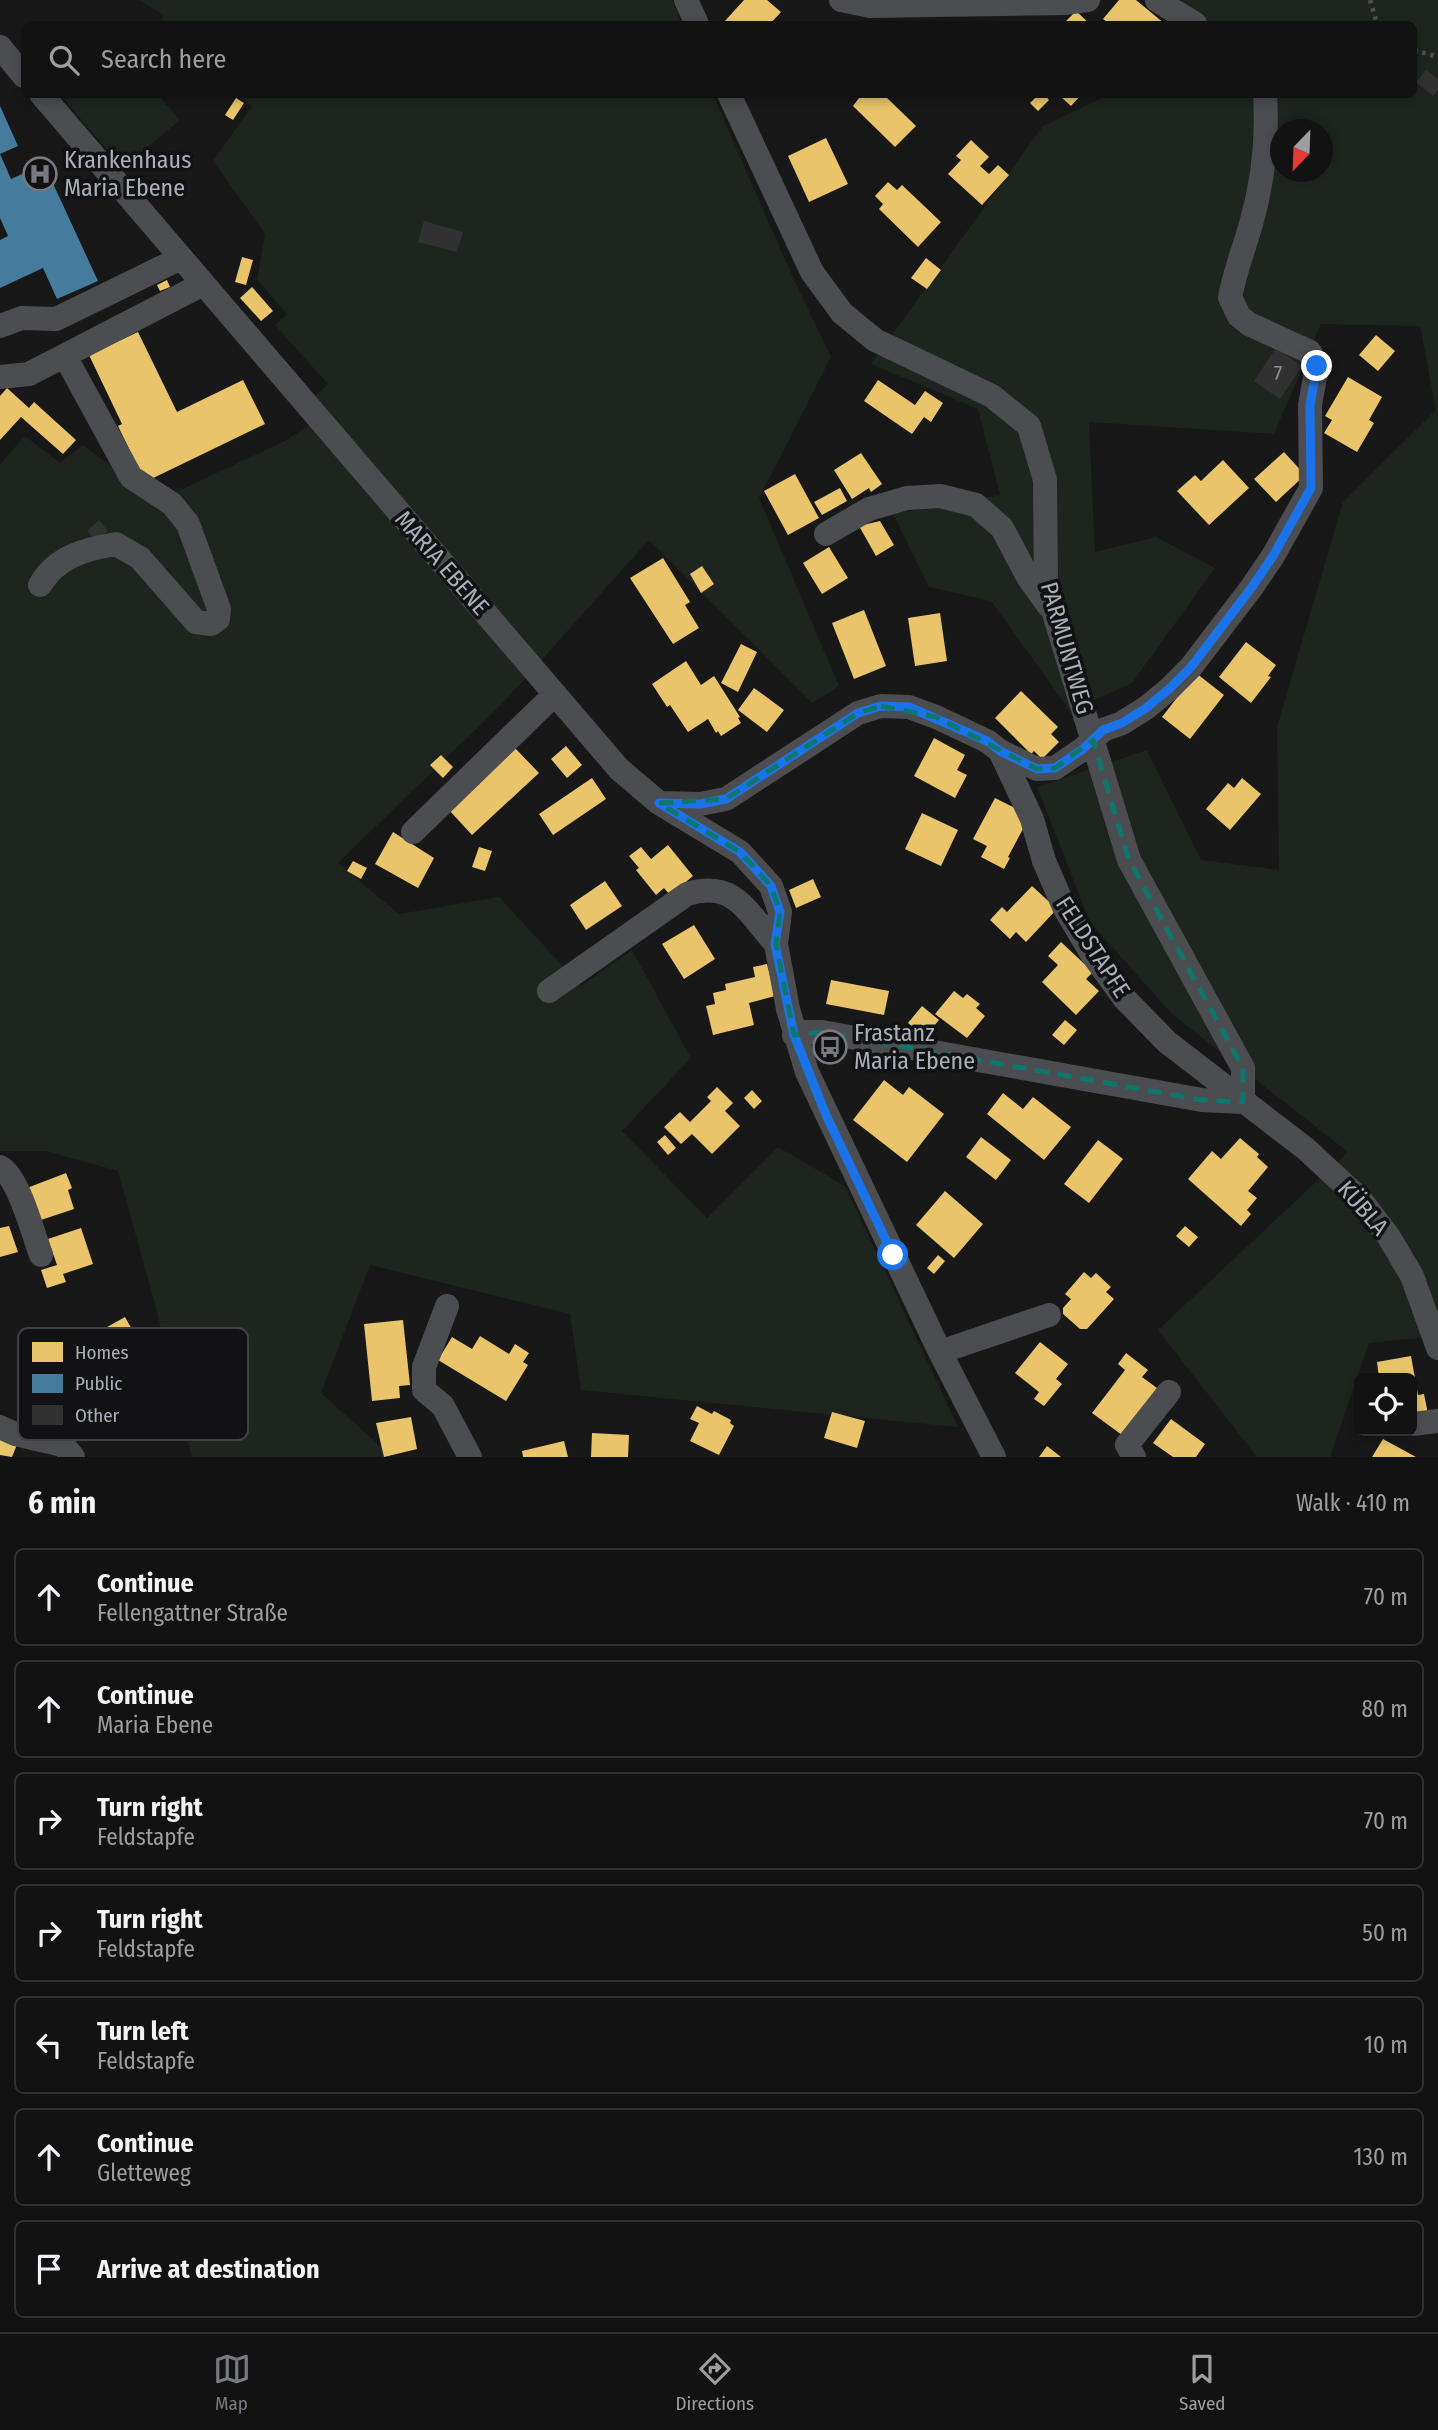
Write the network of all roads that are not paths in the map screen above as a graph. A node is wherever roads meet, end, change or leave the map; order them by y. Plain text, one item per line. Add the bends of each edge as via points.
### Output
1 (686, 0) edge
2 (841, 0) edge
3 (1088, 0) edge
4 (1157, 0) edge
5 (696, 21) edge
6 (1190, 21) edge
7 (0, 47) edge
8 (21, 72) edge
9 (44, 98) edge
10 (731, 98) edge
11 (1265, 98) edge
12 (181, 258) junction
13 (203, 284) junction
14 (0, 326) edge
15 (65, 356) junction
16 (0, 377) edge
17 (826, 534) dead end
18 (40, 585) dead end
19 (1055, 614) junction
20 (555, 694) junction
21 (1093, 740) junction
22 (1000, 751) junction
23 (659, 803) junction
24 (413, 832) dead end
25 (775, 944) junction
26 (549, 991) dead end
27 (794, 1035) junction
28 (1243, 1102) junction
29 (0, 1167) edge
30 (41, 1255) dead end
31 (447, 1306) dead end
32 (1049, 1315) dead end
33 (1438, 1348) edge
34 (940, 1352) junction
35 (1169, 1392) dead end
36 (1438, 1421) edge
37 (1417, 1424) edge
38 (0, 1427) edge
39 (18, 1435) edge
40 (41, 1440) edge
41 (73, 1457) edge
42 (470, 1457) edge
43 (994, 1457) edge
44 (1134, 1457) edge

1 - 5 street
2 - 3 street via 870,6
4 - 6 street
7 - 8 street
9 - 12 street, MARIA EBENE
10 - 19 street, PARMUNTWEG via 812,272 842,313 875,340 992,396 1029,426 1045,480 1046,587
11 - 21 street via 1262,176 1230,297 1239,316 1249,324 1310,352 1317,366 1310,405 1311,488 1259,576 1191,667 1146,708
12 - 13 street, MARIA EBENE
12 - 14 street via 56,319 22,318
13 - 15 street
13 - 20 street, MARIA EBENE
15 - 16 street via 29,374
15 - 18 street via 131,477 172,504 188,524 219,609 218,619 211,624 196,622 140,558 116,544 66,558
17 - 19 street via 869,509 907,498 940,496 976,505 1002,528 1028,577
19 - 21 street, PARMUNTWEG
20 - 23 street, MARIA EBENE via 619,769
20 - 24 street
21 - 22 street via 1055,768 1037,769
21 - 28 street, PARMUNTWEG via 1129,860 1244,1068
22 - 23 street via 936,717 909,707 881,706 858,713 726,799
22 - 28 street, FELDSTAPFE via 1032,819 1064,907 1092,954 1124,998 1167,1042
23 - 25 street, MARIA EBENE via 740,852 771,886 780,912
25 - 26 street via 742,903 725,892 705,888 687,894
25 - 27 street, MARIA EBENE
27 - 28 street via 822,1032 1202,1100
27 - 34 street, MARIA EBENE via 826,1115
28 - 33 street, KÜBLA via 1306,1149 1360,1199 1412,1276
29 - 30 street via 15,1183
31 - 42 street via 424,1367 424,1390 443,1406
32 - 34 street
34 - 43 street, MARIA EBENE
35 - 44 street via 1127,1445
36 - 37 street
38 - 39 street
40 - 41 street via 63,1445

